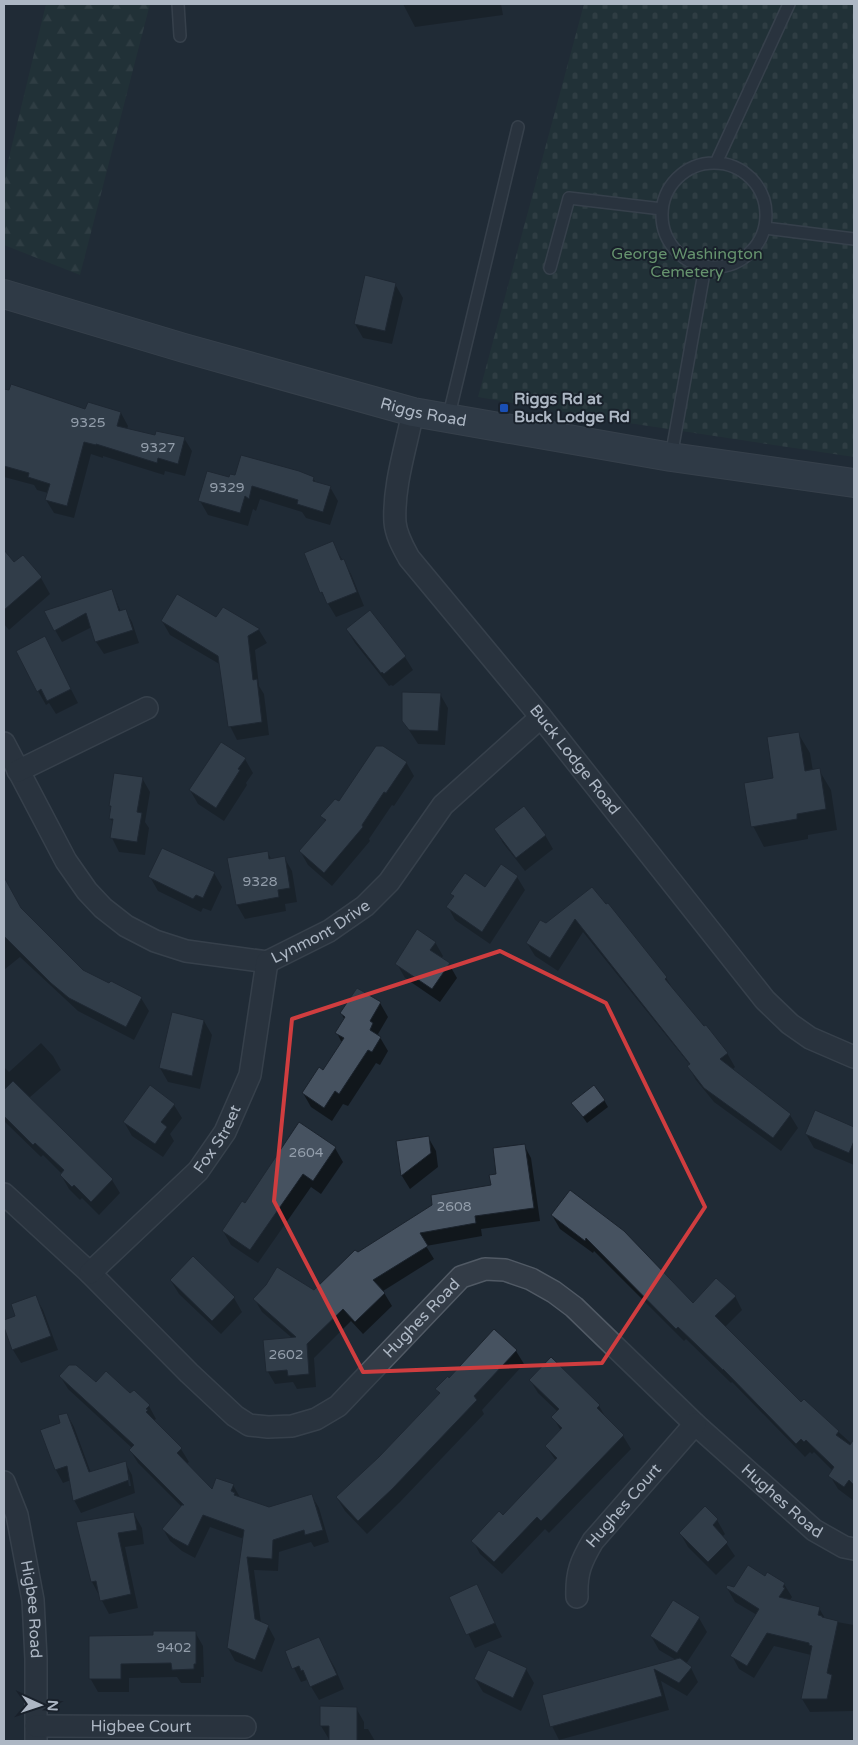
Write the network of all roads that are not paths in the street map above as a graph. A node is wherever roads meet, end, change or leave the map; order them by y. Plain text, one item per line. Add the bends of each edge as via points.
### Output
1 (178, 4) edge
2 (789, 4) edge
3 (180, 36) dead end
4 (518, 126) dead end
5 (716, 163) junction
6 (662, 210) junction
7 (765, 228) junction
8 (854, 239) edge
9 (705, 267) junction
10 (550, 268) dead end
11 (4, 294) edge
12 (413, 412) junction
13 (448, 419) junction
14 (671, 457) junction
15 (854, 483) edge
16 (147, 708) dead end
17 (541, 717) junction
18 (4, 743) edge
19 (18, 771) junction
20 (267, 962) junction
21 (854, 1057) edge
22 (4, 1194) edge
23 (90, 1273) junction
24 (695, 1424) junction
25 (4, 1482) edge
26 (854, 1549) edge
27 (576, 1597) dead end
28 (245, 1727) dead end
29 (36, 1733) edge

1 - 3 lane
2 - 5 lane
4 - 13 lane
5 - 6 lane via 690,168 680,175 664,197
5 - 7 lane via 729,165 752,179 764,201
6 - 9 lane via 665,236 672,247 692,263
6 - 10 lane via 569,198
7 - 8 lane
7 - 9 lane via 753,251 742,259 718,268
9 - 14 lane
11 - 12 main road, Riggs Road
12 - 13 main road, Riggs Road
12 - 17 street, Buck Lodge Road via 397,489 395,523 399,540 409,558
13 - 14 main road, Riggs Road
14 - 15 main road, Riggs Road
16 - 19 street
17 - 20 street, Lynmont Drive via 443,805 389,882 365,906 329,931
17 - 21 street, Buck Lodge Road via 765,1000 810,1038
18 - 19 street, Lynmont Drive
19 - 20 street, Lynmont Drive via 66,861 86,891 126,926 155,941 186,951
20 - 23 street, Fox Street via 250,1075 224,1132 198,1171
22 - 23 street, Hughes Road
23 - 24 street, Hughes Road via 189,1373 235,1416 249,1424 292,1426 316,1419 338,1406 461,1277 484,1268 505,1270 531,1279 574,1307
24 - 26 street, Hughes Road via 814,1530
24 - 27 street, Hughes Court via 593,1541 581,1560
25 - 29 street, Higbee Road via 17,1515 33,1600
28 - 29 street, Higbee Court

